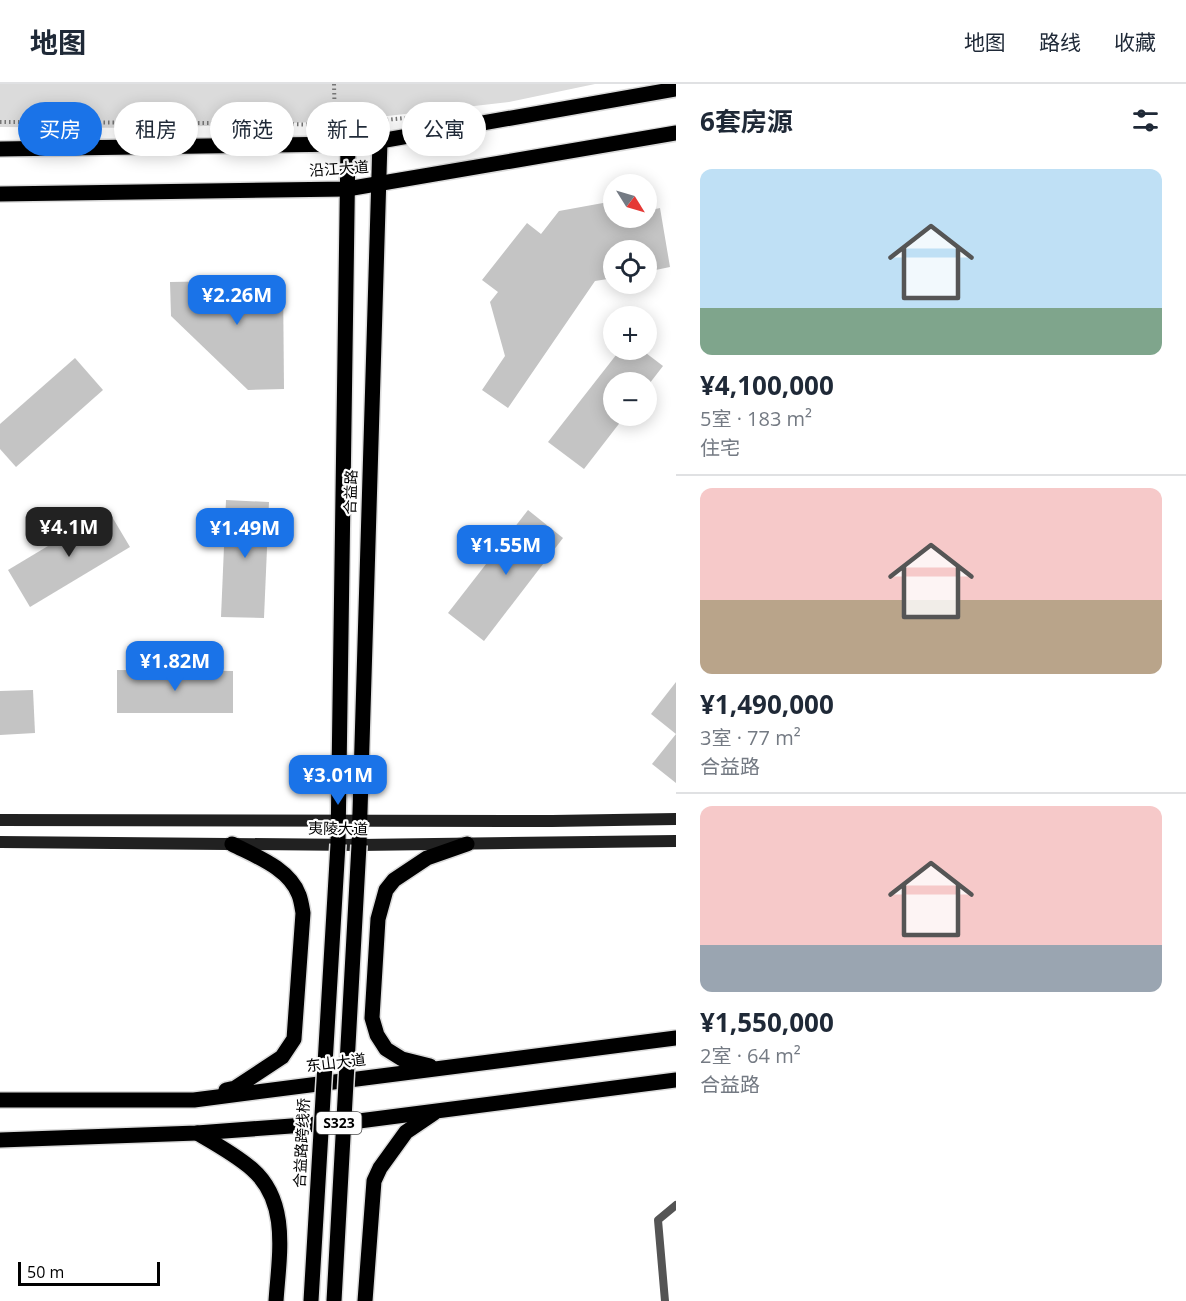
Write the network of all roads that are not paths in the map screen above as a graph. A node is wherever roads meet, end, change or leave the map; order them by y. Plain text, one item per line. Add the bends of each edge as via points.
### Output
1 (676, 89) edge
2 (676, 133) edge
3 (390, 139) edge
4 (306, 145) edge
5 (0, 149) edge
6 (348, 156) edge
7 (379, 156) edge
8 (378, 184) junction
9 (347, 189) junction
10 (0, 194) edge
11 (676, 819) edge
12 (0, 820) edge
13 (338, 821) junction
14 (359, 821) junction
15 (0, 842) edge
16 (676, 842) edge
17 (232, 844) junction
18 (338, 844) junction
19 (359, 844) junction
20 (467, 844) junction
21 (676, 1038) edge
22 (439, 1068) junction
23 (676, 1080) edge
24 (194, 1100) junction
25 (0, 1101) edge
26 (438, 1111) junction
27 (197, 1133) junction
28 (0, 1140) edge
29 (676, 1205) edge
30 (276, 1301) edge
31 (311, 1301) edge
32 (334, 1301) edge
33 (365, 1301) edge
34 (664, 1301) edge

1 - 3 main road, 沿江大道
2 - 8 main road, 沿江大道
4 - 5 main road, 沿江大道
6 - 9 main road, 合益路
7 - 8 main road, 合益路
8 - 9 main road, 沿江大道
8 - 14 main road, 合益路
9 - 10 main road, 沿江大道
9 - 13 main road, 合益路
11 - 14 main road, 夷陵大道
12 - 13 main road, 夷陵大道
13 - 14 main road, 夷陵大道
13 - 18 main road, 合益路
14 - 19 main road, 合益路
15 - 17 main road, 夷陵大道
16 - 20 main road, 夷陵大道
17 - 18 main road, 夷陵大道
17 - 24 main road via 272,864 298,893 303,913 294,1039 282,1057 235,1088
18 - 19 main road, 夷陵大道
18 - 31 main road, 合益路跨线桥, bridge
19 - 20 main road, 夷陵大道
19 - 32 main road, bridge
20 - 22 main road via 427,858 394,880 386,890 378,919 372,1018 377,1035 386,1049 402,1059
21 - 22 main road, 东山大道
22 - 24 main road, 东山大道
23 - 26 main road, S323
24 - 25 main road, 东山大道
26 - 27 main road, S323
26 - 33 main road via 406,1132 374,1181
27 - 28 main road, S323
27 - 30 main road via 253,1170 275,1203 280,1240
29 - 34 lane via 658,1220

